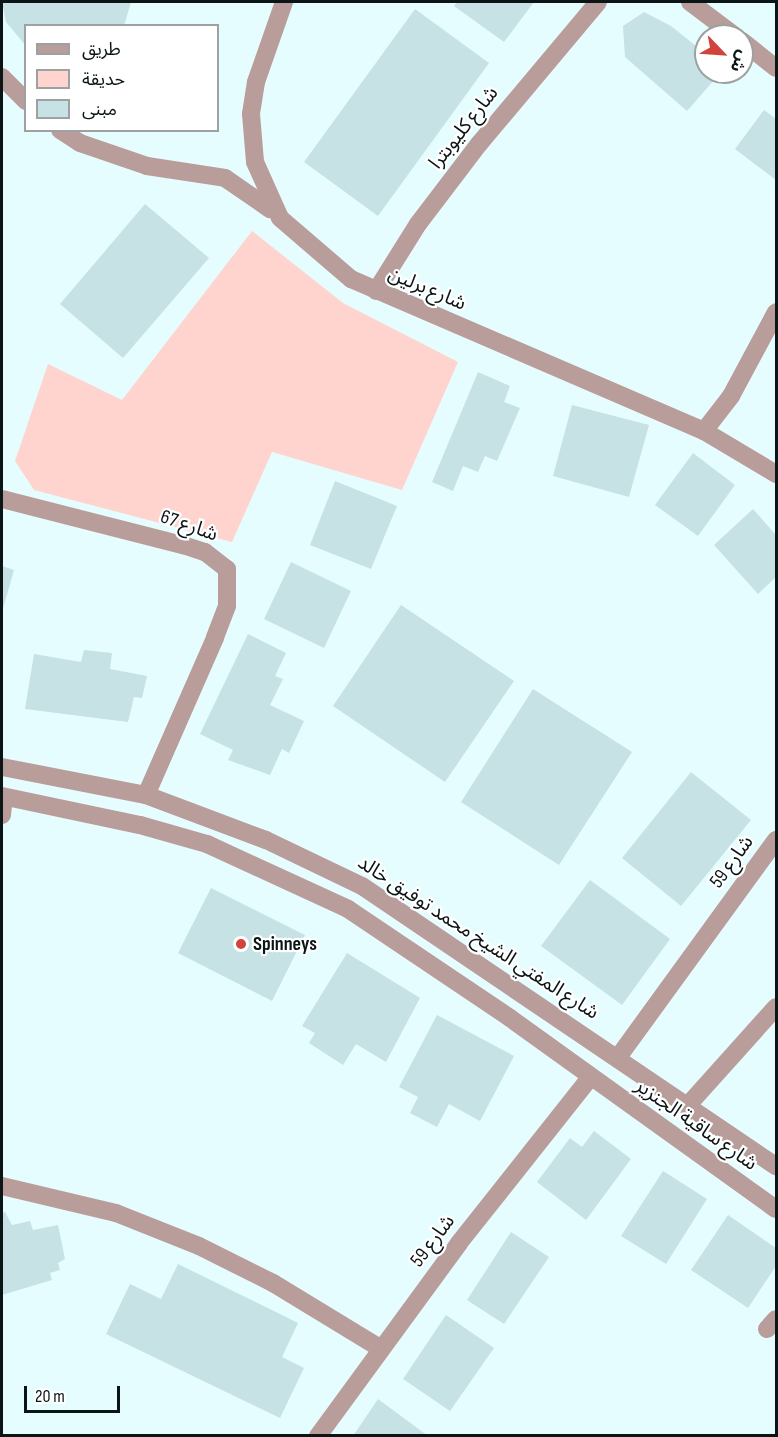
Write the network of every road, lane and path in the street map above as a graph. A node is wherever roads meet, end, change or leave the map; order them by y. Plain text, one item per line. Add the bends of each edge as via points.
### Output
1 (284, 2) edge
2 (598, 2) edge
3 (690, 2) edge
4 (719, 24) edge
5 (754, 50) edge
6 (777, 68) edge
7 (2, 77) edge
8 (24, 99) edge
9 (64, 132) edge
10 (280, 218) junction
11 (376, 291) junction
12 (777, 312) edge
13 (704, 431) junction
14 (777, 474) edge
15 (2, 499) edge
16 (2, 767) edge
17 (146, 795) junction
18 (3, 797) edge
19 (2, 815) edge
20 (777, 840) edge
21 (777, 1007) edge
22 (619, 1056) junction
23 (590, 1078) junction
24 (689, 1104) junction
25 (777, 1166) edge
26 (2, 1186) edge
27 (777, 1209) edge
28 (380, 1348) junction
29 (318, 1436) edge

1 - 10 street, شارع برلين via 256,82 251,114 255,162
2 - 11 street, شارع كليوبترا via 479,144 418,224
3 - 4 street
5 - 6 street
7 - 8 street
9 - 10 street via 107,153 147,166 225,178 254,194
10 - 11 street, شارع برلين via 330,263
11 - 13 street, شارع برلين
12 - 13 street via 730,396
13 - 14 street, شارع برلين
15 - 17 street, شارع 67 via 183,545 205,552 227,569 230,586 219,627
16 - 17 street, شارع المفتي الشيخ محمد توفيق خالد
17 - 22 street, شارع المفتي الشيخ محمد توفيق خالد via 266,840 363,886
18 - 19 street
18 - 23 street via 173,833 226,852 328,899 398,940
20 - 22 street, شارع 59
21 - 24 street
22 - 24 street, شارع ساقية الجنزير
23 - 27 street, شارع ساقية الجنزير
23 - 28 street, شارع 59
24 - 25 street, شارع ساقية الجنزير
26 - 28 street via 116,1213 199,1246 273,1283
28 - 29 street, شارع 59

